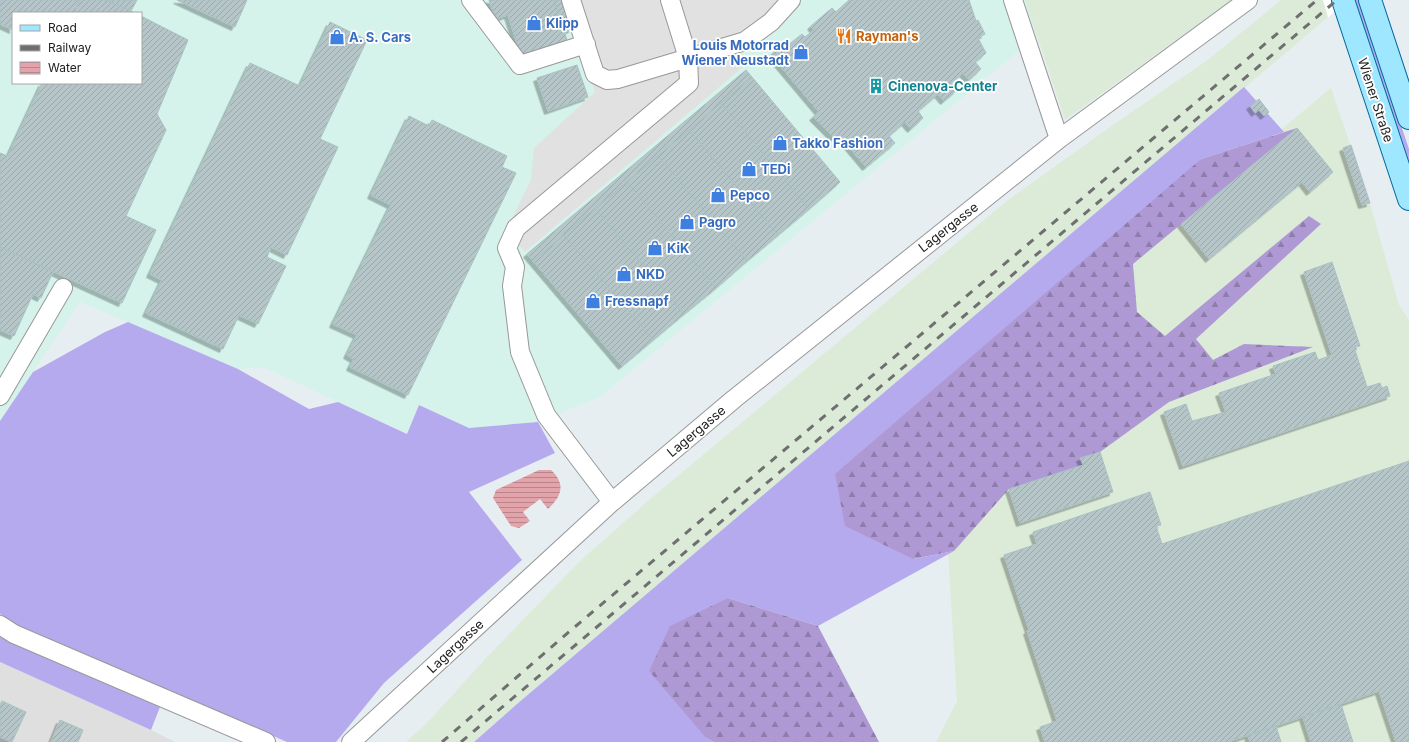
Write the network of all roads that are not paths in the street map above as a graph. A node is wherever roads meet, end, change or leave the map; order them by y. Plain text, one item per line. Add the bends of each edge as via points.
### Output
1 (471, 0) edge
2 (571, 0) edge
3 (670, 0) edge
4 (791, 0) edge
5 (1013, 0) edge
6 (1248, 0) edge
7 (1343, 0) edge
8 (1370, 0) edge
9 (586, 44) junction
10 (688, 58) junction
11 (1409, 118) edge
12 (1059, 139) junction
13 (1409, 199) edge
14 (63, 288) dead end
15 (0, 396) edge
16 (612, 502) junction
17 (0, 626) edge
18 (266, 742) edge
19 (351, 742) edge

1 - 9 street via 520,65
2 - 9 street
3 - 10 street
4 - 10 street via 771,22 745,41
5 - 12 street
6 - 12 street, Lagergasse
7 - 13 main road, Wiener Straße
8 - 11 main road, Wiener Straße
9 - 10 street via 595,74 607,80
10 - 16 street via 689,83 516,228 507,248 515,267 512,286 520,352 546,415
12 - 16 street, Lagergasse via 740,394
14 - 15 street
16 - 19 street, Lagergasse
17 - 18 street

